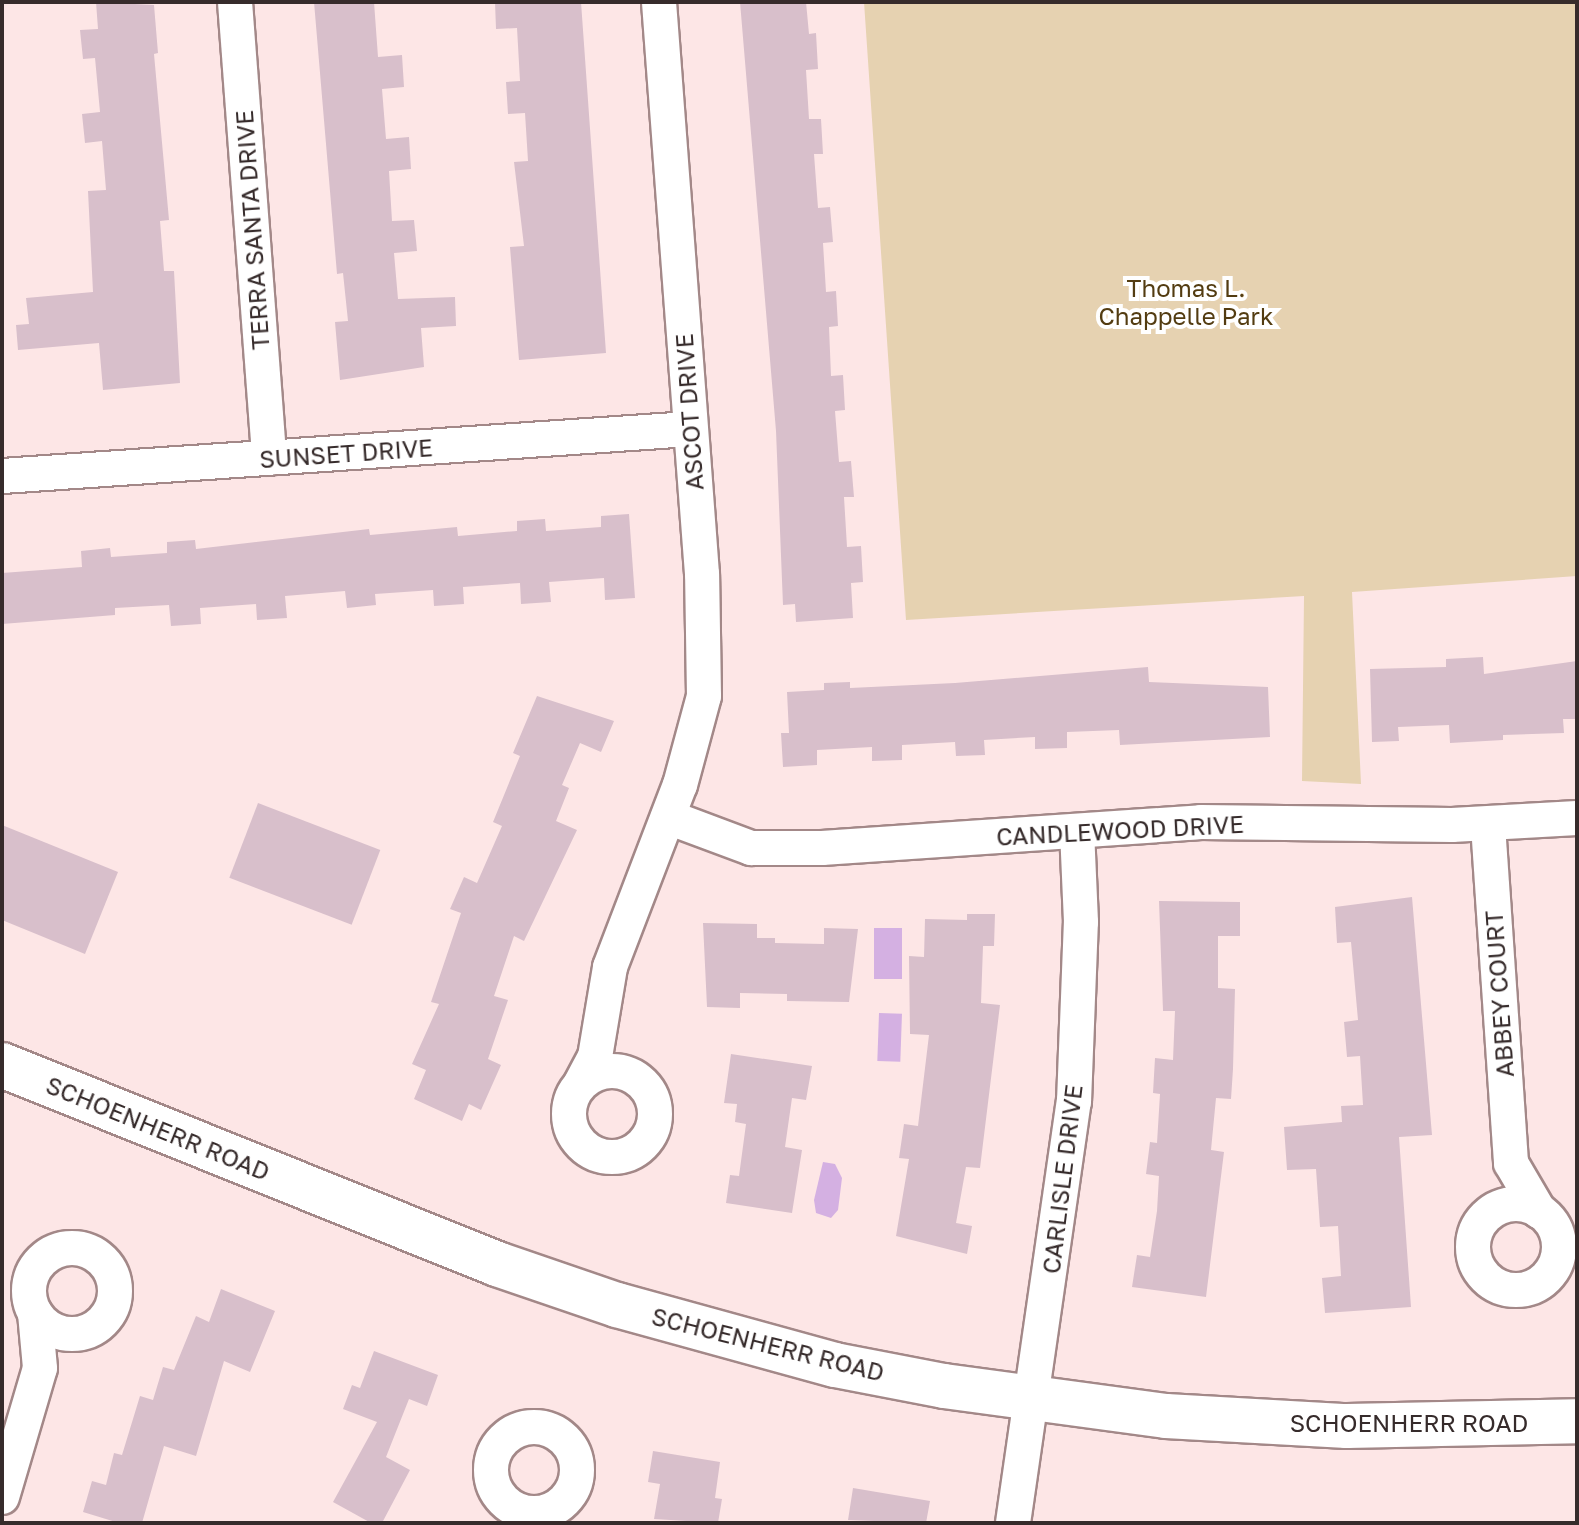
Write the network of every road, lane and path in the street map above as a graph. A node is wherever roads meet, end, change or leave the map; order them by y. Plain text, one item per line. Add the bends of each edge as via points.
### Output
1 (235, 2) edge
2 (659, 2) edge
3 (690, 429) junction
4 (269, 458) junction
5 (2, 476) edge
6 (668, 817) junction
7 (1577, 818) edge
8 (1488, 825) junction
9 (1077, 832) junction
10 (600, 1030) junction
11 (2, 1065) edge
12 (620, 1071) junction
13 (581, 1083) junction
14 (1511, 1163) junction
15 (1539, 1211) junction
16 (1488, 1213) junction
17 (35, 1313) junction
18 (82, 1333) junction
19 (40, 1368) junction
20 (1031, 1399) junction
21 (1577, 1421) edge
22 (2, 1497) edge
23 (500, 1508) edge
24 (536, 1518) edge
25 (1013, 1523) edge

1 - 4 street, TERRA SANTA DRIVE
2 - 3 street, ASCOT DRIVE
3 - 4 street, SUNSET DRIVE
3 - 6 street, ASCOT DRIVE via 706,644 704,696
4 - 5 street, SUNSET DRIVE
6 - 9 street, CANDLEWOOD DRIVE via 751,848
6 - 10 street, ASCOT DRIVE via 610,967
7 - 8 street, CANDLEWOOD DRIVE
8 - 9 street, CANDLEWOOD DRIVE via 1201,822
8 - 14 street, ABBEY COURT
9 - 20 street, CARLISLE DRIVE via 1081,922 1074,1102
10 - 12 street
10 - 13 street, ASCOT DRIVE via 595,1057
11 - 20 main road, SCHOENHERR ROAD via 497,1264 617,1305 835,1365
12 - 13 street via 593,1074
12 - 13 street via 644,1084 656,1109 650,1136 629,1154 600,1156 576,1139 569,1110
14 - 15 street, ABBEY COURT
14 - 16 street, ABBEY COURT
15 - 16 street via 1513,1203
15 - 16 street, ABBEY COURT via 1550,1221 1559,1249 1548,1276 1522,1290 1493,1284 1475,1263 1474,1236
17 - 18 street via 55,1331
17 - 18 street via 29,1284 43,1258 55,1250 85,1249 108,1267 115,1293 105,1318
17 - 19 street
18 - 19 street
19 - 22 street
20 - 21 main road, SCHOENHERR ROAD via 1262,1423
20 - 25 street, CARLISLE DRIVE
23 - 24 street
23 - 24 street via 491,1464 505,1438 517,1430 547,1429 570,1447 577,1473 568,1498

